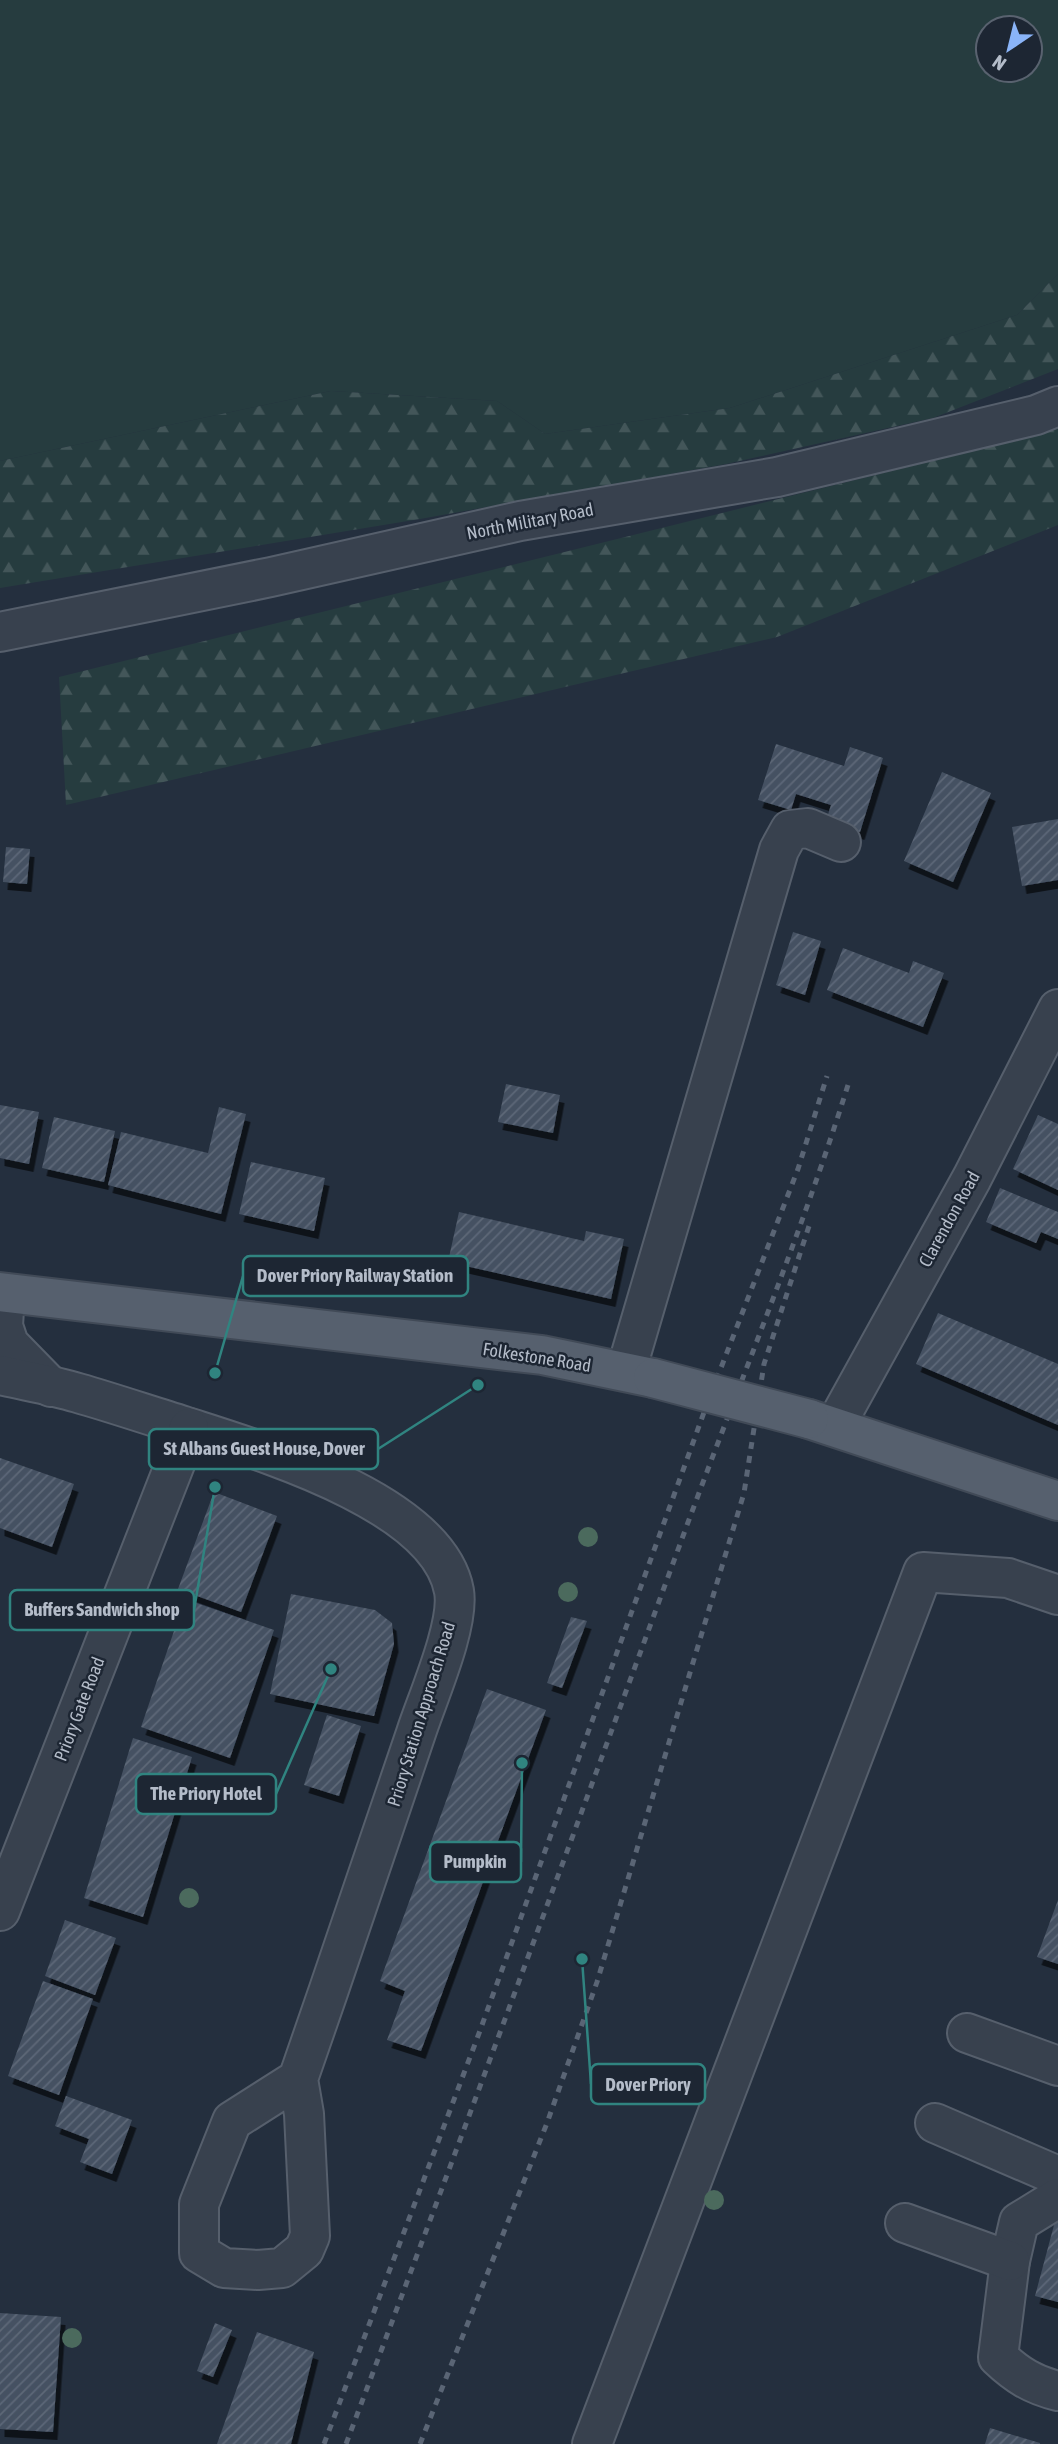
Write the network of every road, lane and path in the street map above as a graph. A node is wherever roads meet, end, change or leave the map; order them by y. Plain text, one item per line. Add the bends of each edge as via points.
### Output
1 (1058, 406) edge
2 (0, 632) edge
3 (841, 842) dead end
4 (1058, 1009) edge
5 (2, 1293) edge
6 (0, 1375) edge
7 (640, 1375) junction
8 (51, 1387) junction
9 (822, 1422) junction
10 (189, 1428) junction
11 (1058, 1501) edge
12 (1058, 1595) edge
13 (0, 1911) edge
14 (967, 2033) dead end
15 (1058, 2066) edge
16 (298, 2079) junction
17 (935, 2123) dead end
18 (1058, 2176) edge
19 (1058, 2198) edge
20 (905, 2222) dead end
21 (1010, 2261) junction
22 (1058, 2391) edge
23 (592, 2444) edge

1 - 2 street, North Military Road via 777,477 520,521
3 - 7 street via 808,828 790,830 779,850
4 - 9 street, Clarendon Road via 972,1178
5 - 7 main road, Folkestone Road via 542,1355
5 - 8 street via 9,1344
6 - 8 street, Priory Station Approach Road
7 - 9 main road, Folkestone Road, bridge
8 - 10 street, Priory Station Approach Road
9 - 11 main road, Folkestone Road
10 - 13 street, Priory Gate Road
10 - 16 street, Priory Station Approach Road via 298,1465 387,1510 429,1544 444,1564 455,1592 450,1633
12 - 23 street via 1008,1578 923,1572
14 - 15 street
16 - 16 street via 310,2236 304,2250 282,2267 224,2268 199,2253 199,2204 232,2121
17 - 18 street
19 - 21 street via 1019,2222
20 - 21 street
21 - 22 street via 998,2357 1017,2376

